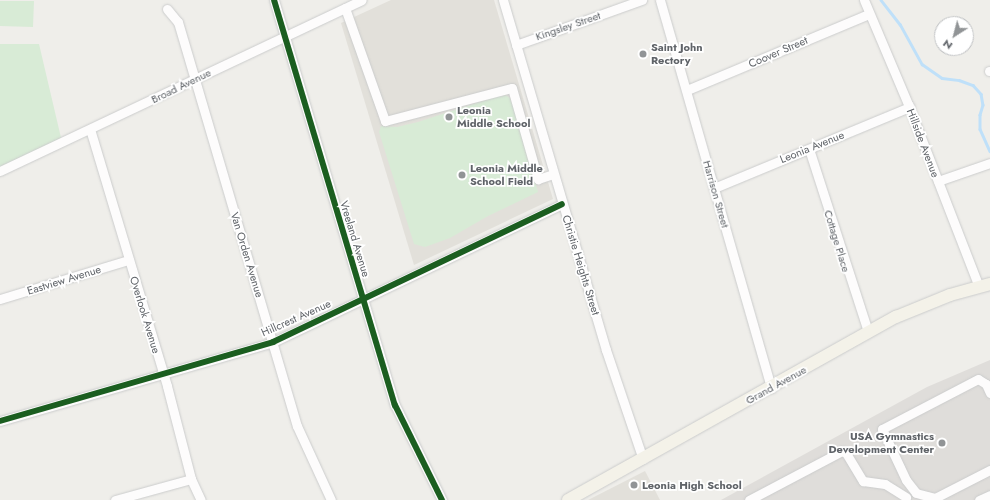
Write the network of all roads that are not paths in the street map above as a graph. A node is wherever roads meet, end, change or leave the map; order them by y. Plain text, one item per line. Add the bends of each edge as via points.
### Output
1 (274, 0) edge
2 (362, 0) edge
3 (503, 0) edge
4 (642, 0) edge
5 (660, 0) edge
6 (864, 0) edge
7 (346, 8) junction
8 (167, 9) dead end
9 (869, 14) junction
10 (284, 36) junction
11 (516, 45) junction
12 (194, 80) junction
13 (687, 90) junction
14 (910, 107) junction
15 (90, 129) junction
16 (809, 149) junction
17 (990, 162) edge
18 (0, 171) edge
19 (553, 174) junction
20 (938, 181) junction
21 (714, 188) junction
22 (562, 204) junction
23 (128, 260) junction
24 (984, 286) edge
25 (362, 298) junction
26 (0, 299) edge
27 (868, 332) junction
28 (273, 342) junction
29 (163, 374) junction
30 (771, 388) junction
31 (990, 393) edge
32 (0, 421) edge
33 (643, 459) junction
34 (990, 470) edge
35 (191, 479) junction
36 (916, 493) junction
37 (990, 494) edge
38 (907, 499) edge
39 (115, 500) edge
40 (201, 500) edge
41 (331, 500) edge
42 (442, 500) edge
43 (568, 500) edge
44 (749, 500) edge
45 (979, 500) edge

1 - 10 street, Vreeland Avenue
2 - 7 street, Broad Avenue
3 - 11 street, Christie Heights Street
4 - 11 street, Kingsley Street
5 - 13 street, Harrison Street
6 - 9 street, Hillside Avenue
7 - 10 street, Broad Avenue
7 - 19 street via 385,121 512,88 538,179
8 - 12 street, Van Orden Avenue via 178,22
9 - 13 street, Coover Street
9 - 14 street, Hillside Avenue
10 - 12 street, Broad Avenue
10 - 25 street, Vreeland Avenue
11 - 19 street, Christie Heights Street
12 - 15 street, Broad Avenue
12 - 28 street, Van Orden Avenue
13 - 21 street, Harrison Street
14 - 16 street, Leonia Avenue
14 - 20 street, Hillside Avenue
15 - 18 street, Broad Avenue
15 - 23 street, Overlook Avenue
16 - 21 street, Leonia Avenue
16 - 27 street, Cottage Place
17 - 20 street
19 - 22 street, Christie Heights Street
20 - 24 street, Hillside Avenue
21 - 30 street, Harrison Street
22 - 25 street, Hillcrest Avenue
22 - 33 street, Christie Heights Street via 606,350
23 - 26 street, Eastview Avenue
23 - 29 street, Overlook Avenue
24 - 27 main road, Grand Avenue via 921,306
25 - 28 street, Hillcrest Avenue
25 - 42 street, Vreeland Avenue via 395,405
27 - 30 main road, Grand Avenue
28 - 29 street, Hillcrest Avenue
28 - 41 street, Van Orden Avenue via 297,426
29 - 32 street, Hillcrest Avenue
29 - 35 street, Overlook Avenue
30 - 33 main road, Grand Avenue
31 - 36 street via 986,384 978,379 882,429 906,480
33 - 43 main road, Grand Avenue
34 - 36 street via 935,498
35 - 39 street
35 - 40 street, Overlook Avenue
36 - 38 street
37 - 45 street
38 - 44 street via 885,484 863,481 846,453 842,451

